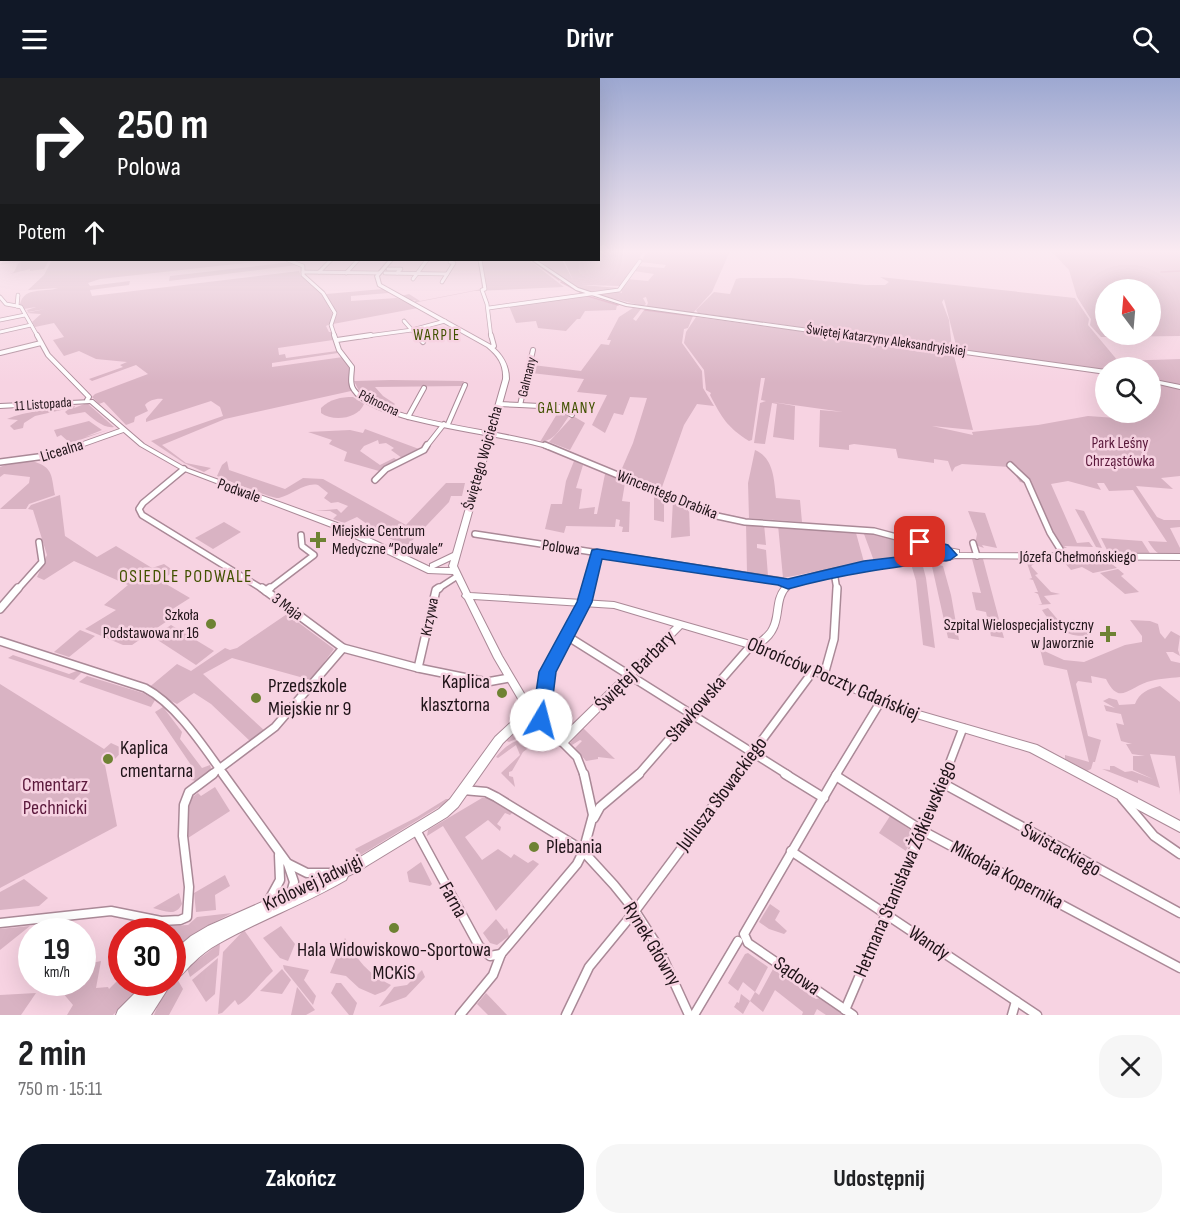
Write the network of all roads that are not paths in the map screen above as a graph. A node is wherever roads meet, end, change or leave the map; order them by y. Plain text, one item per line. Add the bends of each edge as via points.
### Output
1 (18, 295) dead end
2 (324, 295) edge
3 (398, 295) edge
4 (486, 295) edge
5 (584, 295) edge
6 (589, 295) edge
7 (0, 297) edge
8 (17, 306) junction
9 (489, 308) junction
10 (25, 315) junction
11 (0, 320) edge
12 (404, 321) dead end
13 (445, 321) junction
14 (31, 325) junction
15 (412, 330) junction
16 (0, 332) edge
17 (337, 340) junction
18 (423, 342) dead end
19 (41, 343) junction
20 (492, 347) junction
21 (533, 350) dead end
22 (0, 353) edge
23 (1095, 370) edge
24 (1161, 383) edge
25 (465, 385) dead end
26 (1180, 387) edge
27 (424, 388) dead end
28 (87, 400) junction
29 (499, 404) junction
30 (520, 405) junction
31 (0, 406) edge
32 (572, 415) dead end
33 (408, 417) junction
34 (446, 424) junction
35 (123, 430) junction
36 (491, 433) junction
37 (0, 462) edge
38 (1010, 465) dead end
39 (184, 469) junction
40 (375, 480) dead end
41 (475, 534) dead end
42 (301, 535) dead end
43 (39, 542) dead end
44 (973, 543) dead end
45 (1060, 549) dead end
46 (936, 552) junction
47 (597, 554) junction
48 (454, 555) junction
49 (976, 556) junction
50 (1180, 557) edge
51 (429, 566) junction
52 (834, 572) junction
53 (455, 574) junction
54 (790, 583) junction
55 (266, 591) junction
56 (466, 596) junction
57 (585, 602) junction
58 (0, 609) edge
59 (681, 624) junction
60 (567, 636) junction
61 (0, 641) edge
62 (756, 645) junction
63 (343, 648) junction
64 (418, 668) junction
65 (814, 670) junction
66 (632, 675) junction
67 (824, 675) junction
68 (509, 678) junction
69 (881, 701) junction
70 (528, 712) junction
71 (691, 713) junction
72 (541, 720) junction
73 (963, 728) junction
74 (562, 742) junction
75 (752, 753) junction
76 (220, 770) junction
77 (836, 776) junction
78 (944, 784) junction
79 (463, 790) junction
80 (1117, 792) junction
81 (824, 798) junction
82 (592, 826) junction
83 (1180, 827) edge
84 (416, 830) junction
85 (923, 831) junction
86 (791, 851) junction
87 (583, 852) junction
88 (279, 853) junction
89 (1180, 854) edge
90 (288, 864) junction
91 (356, 866) junction
92 (342, 872) junction
93 (279, 886) junction
94 (291, 898) junction
95 (264, 906) junction
96 (885, 913) junction
97 (1180, 913) edge
98 (632, 914) junction
99 (0, 923) edge
100 (741, 937) junction
101 (186, 948) edge
102 (501, 954) junction
103 (186, 962) edge
104 (1180, 968) edge
105 (146, 996) edge
106 (150, 996) edge
107 (153, 996) edge
108 (155, 996) edge
109 (1016, 1001) junction
110 (849, 1012) edge
111 (123, 1015) edge
112 (134, 1015) edge
113 (143, 1015) edge
114 (150, 1015) edge
115 (460, 1015) edge
116 (566, 1015) edge
117 (689, 1015) edge
118 (694, 1015) edge
119 (1012, 1015) edge
120 (1037, 1015) edge

1 - 8 street
2 - 17 street, Północna via 334,313 332,325
3 - 13 street
4 - 9 street
5 - 9 street
6 - 23 street, Świętej Katarzyny Aleksandryjskiej via 652,309
7 - 8 street via 7,305
8 - 10 street
9 - 20 street
10 - 11 street
10 - 14 street, Podwale
12 - 15 street
13 - 15 street
13 - 20 street
14 - 16 street
14 - 19 street, Podwale
15 - 17 street
15 - 18 street
17 - 33 street, Północna via 340,352 352,367 354,391
19 - 22 street
19 - 28 street, Podwale via 89,397
20 - 29 street, Świętego Wojciecha via 507,371
21 - 30 street, Galmany
24 - 26 street
25 - 34 street
27 - 33 street
28 - 31 street, 11 Listopada
28 - 35 street, Podwale
29 - 30 street, Galmany
29 - 36 street, Świętego Wojciecha
30 - 32 street, Galmany via 559,407
33 - 34 street, Północna
34 - 36 street, Północna
34 - 40 street via 424,450 386,469
35 - 37 street, Licealna via 46,457
35 - 39 street, Podwale
36 - 46 street, Wincentego Drabika via 536,442 717,516 745,522 860,529 920,542
36 - 48 street, Świętego Wojciecha
38 - 45 street via 1026,478
39 - 51 street, Podwale via 337,526
39 - 55 street, 3 Maja via 146,500 140,513
41 - 47 street, Polowa
42 - 55 street via 302,546 314,555
43 - 58 street via 42,562
44 - 49 street
46 - 49 street, Józefa Chełmońskiego via 946,558 949,553
46 - 52 street
47 - 54 street, Polowa
47 - 57 street
48 - 51 street
48 - 53 street, Świętego Wojciecha
49 - 50 street, Józefa Chełmońskiego
51 - 53 street, Podwale via 434,572
52 - 54 street
52 - 67 street via 837,607
53 - 56 street, Świętego Wojciecha
53 - 64 street, Krzywa via 436,590
54 - 62 street, Sławkowska via 781,595 775,627
55 - 63 street, 3 Maja
56 - 57 street, Obrońców Poczty Gdańskiej
56 - 68 street, Świętego Wojciecha
57 - 59 street, Obrońców Poczty Gdańskiej via 614,605
57 - 60 street
59 - 62 street, Obrońców Poczty Gdańskiej
59 - 66 street, Świętej Barbary
60 - 66 street
60 - 72 street via 548,672
61 - 76 street via 158,695
62 - 65 street, Obrońców Poczty Gdańskiej
62 - 71 street, Sławkowska via 748,649
63 - 64 street, 3 Maja
63 - 76 street via 275,727
64 - 68 street, 3 Maja via 487,682
65 - 67 street, Obrońców Poczty Gdańskiej
65 - 75 street, Juliusza Słowackiego
66 - 71 street
66 - 74 street, Świętej Barbary
67 - 69 street, Obrońców Poczty Gdańskiej
68 - 70 street, Świętego Wojciecha
69 - 73 street, Obrońców Poczty Gdańskiej
69 - 77 street
70 - 72 street
70 - 79 street, Królowej Jadwigi via 499,740
71 - 75 street
71 - 82 street, Sławkowska via 637,776 597,811
72 - 74 street
73 - 78 street, Hetmana Stanisława Żółkiewskiego
73 - 80 street, Obrońców Poczty Gdańskiej via 1033,748
74 - 82 street via 582,766
75 - 81 street
75 - 98 street, Juliusza Słowackiego
76 - 88 street
76 - 99 street via 189,792 183,801 183,845 191,902 187,916 170,922 111,912
77 - 81 street
77 - 85 street, Mikołaja Kopernika
78 - 85 street, Hetmana Stanisława Żółkiewskiego
78 - 97 street, Świstackiego
79 - 84 street, Królowej Jadwigi via 454,803
79 - 87 street via 496,796
80 - 83 street, Obrońców Poczty Gdańskiej
80 - 89 street via 1154,836
81 - 86 street
82 - 87 street
84 - 91 street, Królowej Jadwigi
84 - 102 street, Farna via 479,946 490,956
85 - 96 street, Hetmana Stanisława Żółkiewskiego
85 - 104 street, Mikołaja Kopernika
86 - 96 street, Wandy
86 - 100 street
87 - 98 street, Rynek Główny
87 - 102 street
88 - 90 street
88 - 93 street
90 - 92 street via 307,873
90 - 94 street via 294,882
91 - 92 street, Królowej Jadwigi
91 - 94 street via 317,892
92 - 94 street, Królowej Jadwigi
93 - 94 street
93 - 95 street
94 - 95 street, Królowej Jadwigi
94 - 103 street, Królowej Jadwigi via 214,939
95 - 101 street, Królowej Jadwigi via 213,930
96 - 109 street, Wandy
96 - 110 street, Hetmana Stanisława Żółkiewskiego
98 - 116 street, Juliusza Słowackiego via 590,967
98 - 117 street, Rynek Główny via 666,961
100 - 110 street, Sądowa
100 - 118 street
102 - 115 street via 493,975
105 - 111 street
106 - 112 street
107 - 113 street
108 - 114 street
109 - 119 street
109 - 120 street, Wandy

